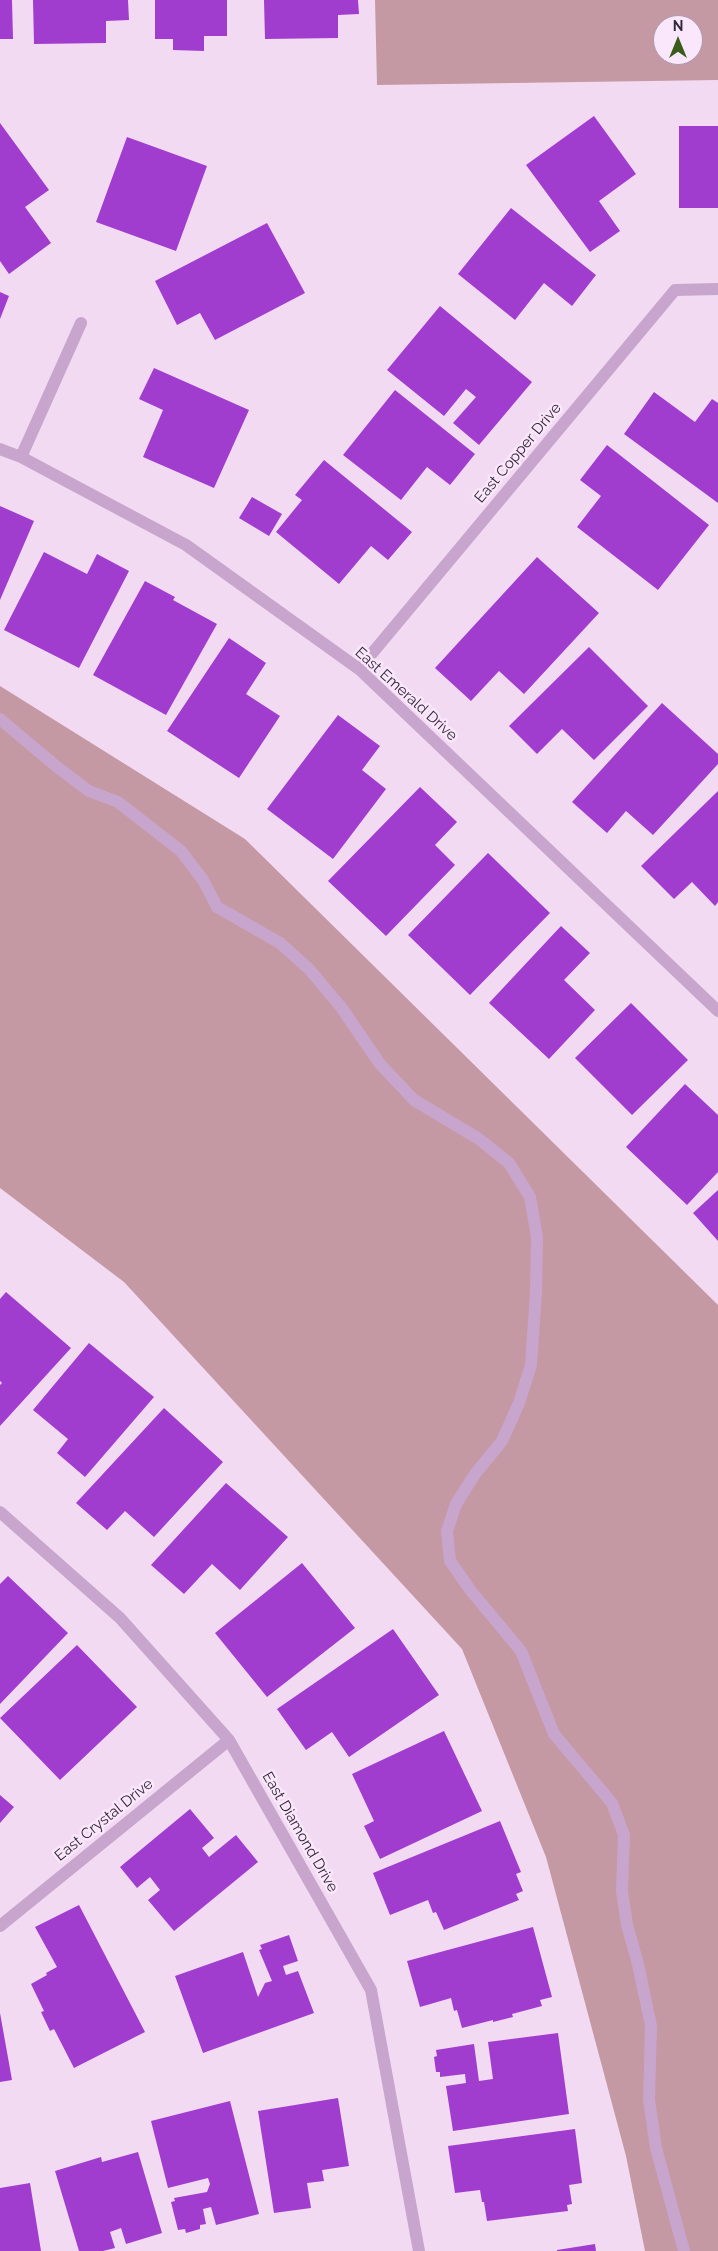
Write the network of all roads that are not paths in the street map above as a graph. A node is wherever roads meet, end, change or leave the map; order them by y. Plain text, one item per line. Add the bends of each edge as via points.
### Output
1 (718, 289) edge
2 (81, 323) dead end
3 (0, 449) edge
4 (21, 457) junction
5 (359, 669) junction
6 (0, 719) edge
7 (718, 1011) edge
8 (0, 1512) edge
9 (229, 1740) junction
10 (0, 1926) edge
11 (419, 2251) edge
12 (684, 2251) edge

1 - 5 street, East Copper Drive via 676,290
2 - 4 street
3 - 4 street, East Emerald Drive
4 - 5 street, East Emerald Drive via 186,545
5 - 7 street, East Emerald Drive
6 - 12 street via 89,791 118,802 181,851 203,880 217,907 280,943 309,969 341,1007 380,1064 414,1100 479,1139 509,1163 530,1197 537,1237 531,1365 502,1441 456,1504 447,1531 450,1561 521,1651 554,1734 612,1803 624,1835 622,1891 651,2026 648,2100 656,2148
8 - 9 street, East Diamond Drive via 120,1618
9 - 10 street, East Crystal Drive
9 - 11 street, East Diamond Drive via 371,1990

